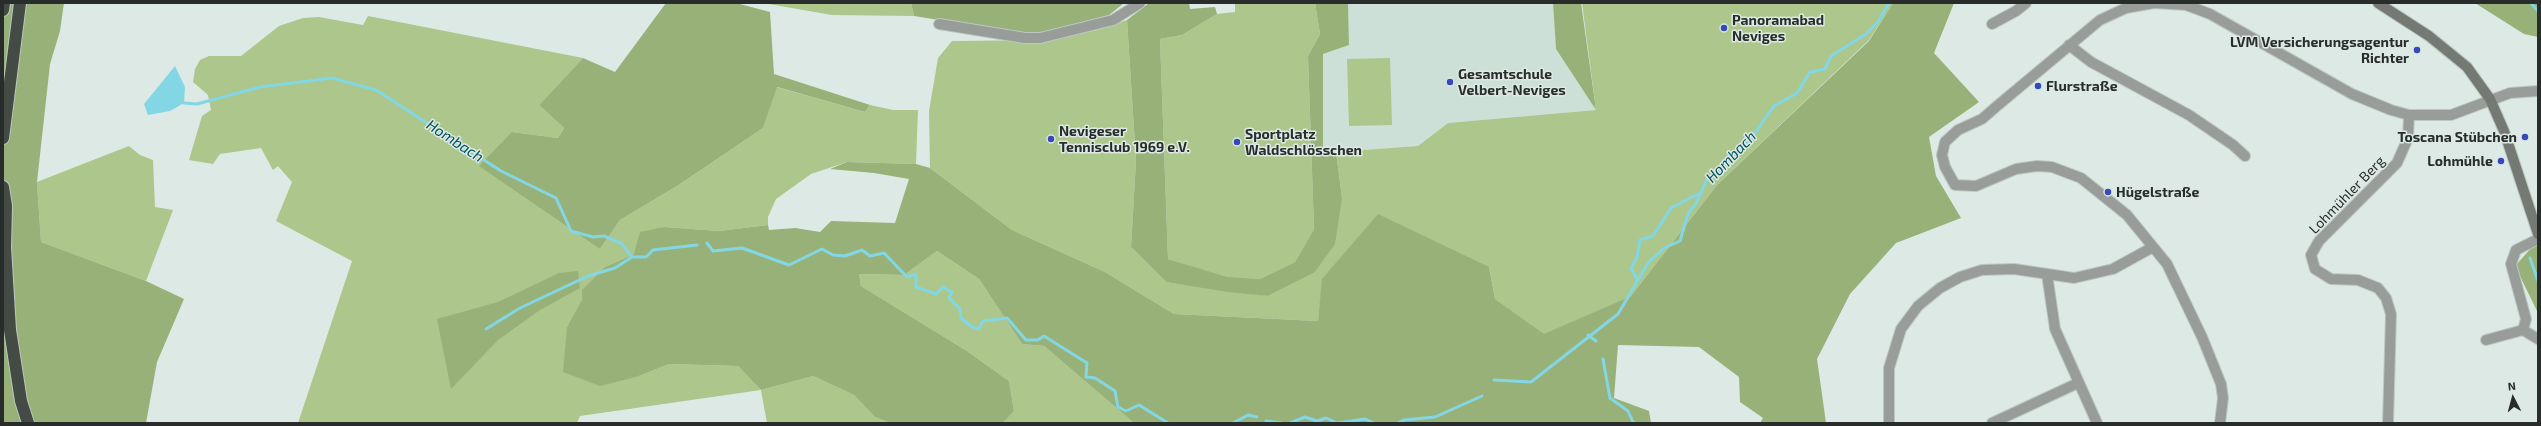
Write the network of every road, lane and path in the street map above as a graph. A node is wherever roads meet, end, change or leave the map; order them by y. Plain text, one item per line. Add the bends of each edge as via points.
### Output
1 (4, 3) edge
2 (20, 3) edge
3 (1140, 3) edge
4 (2026, 3) edge
5 (2378, 3) edge
6 (2187, 4) edge
7 (3, 10) edge
8 (939, 24) dead end
9 (1992, 24) dead end
10 (2069, 45) junction
11 (2538, 91) edge
12 (2490, 99) junction
13 (2409, 115) junction
14 (3, 138) edge
15 (2245, 156) dead end
16 (3, 186) edge
17 (2538, 234) edge
18 (2538, 238) edge
19 (2152, 247) junction
20 (2047, 274) junction
21 (2523, 330) junction
22 (2538, 339) edge
23 (2486, 340) dead end
24 (2078, 383) junction
25 (28, 423) edge
26 (1889, 423) edge
27 (1992, 423) edge
28 (2097, 423) edge
29 (2220, 423) edge
30 (2388, 423) edge

1 - 7 highway
2 - 14 highway
3 - 8 street via 1113,20 1040,38 1025,38
4 - 9 street
5 - 12 main road via 2429,36 2467,67
6 - 10 street via 2154,3 2126,8 2100,20
6 - 13 street via 2210,14 2352,94
10 - 15 street via 2091,62 2189,115
10 - 19 street via 1982,119 1958,130 1945,142 1942,155 1945,167 1955,185 1965,187 1976,186 2016,169 2052,167 2067,171 2095,187 2116,205
11 - 12 street via 2517,92
12 - 13 street via 2451,115
12 - 17 main road via 2504,131
13 - 30 street, Lohmühler Berg via 2408,138 2397,163 2319,241 2311,255 2315,269 2331,279 2358,280 2378,288 2386,298 2391,314
16 - 25 highway via 6,206 5,247 10,330 21,401
18 - 21 street via 2516,250 2511,264 2526,319
19 - 20 street via 2113,269 2074,278
19 - 29 street via 2167,264 2221,384 2223,398
20 - 24 street via 2055,329
20 - 26 street via 2014,269 1982,270 1960,277 1940,288 1918,306 1900,329 1892,355 1889,368
21 - 22 street
21 - 23 street
24 - 27 street
24 - 28 street

